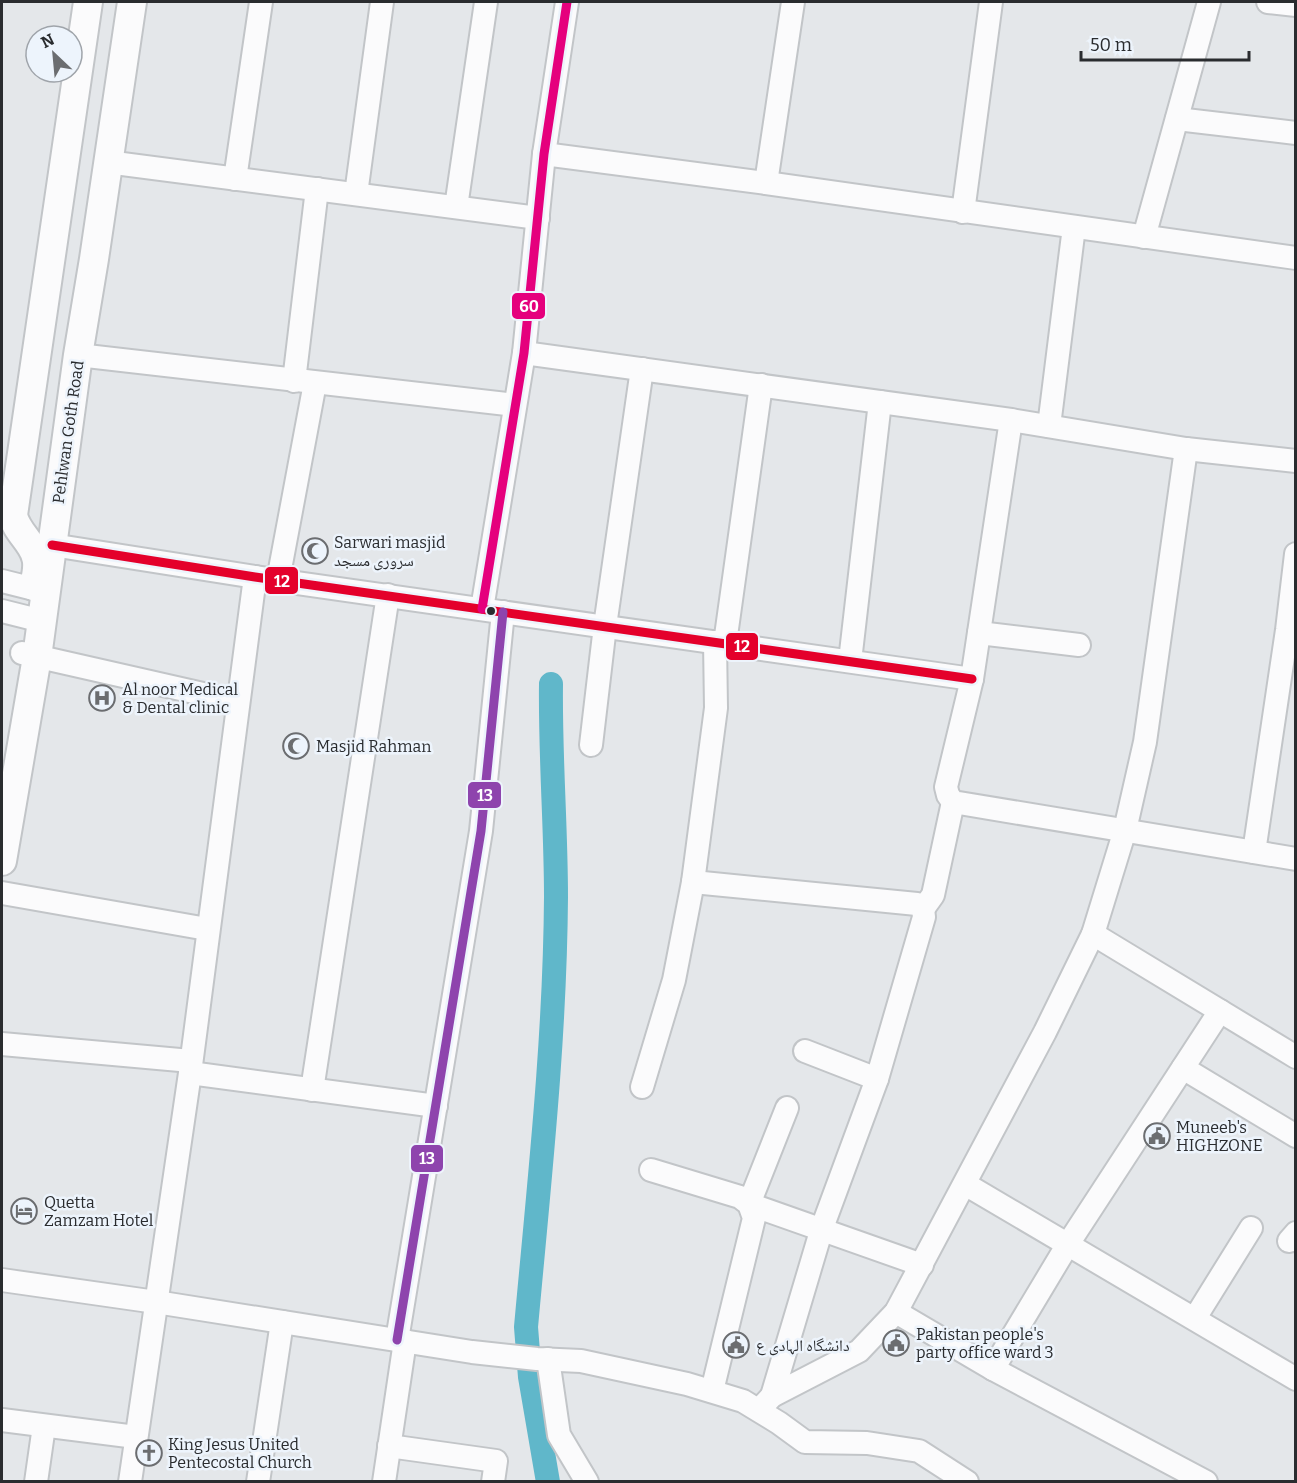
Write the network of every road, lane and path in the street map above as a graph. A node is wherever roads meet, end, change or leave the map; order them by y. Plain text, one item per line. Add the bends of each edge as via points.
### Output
1 (88, 2) edge
2 (132, 2) edge
3 (261, 2) edge
4 (382, 2) edge
5 (486, 2) edge
6 (567, 2) edge
7 (792, 2) edge
8 (991, 2) edge
9 (1209, 2) edge
10 (1268, 2) edge
11 (1296, 5) edge
12 (1177, 119) junction
13 (1296, 134) edge
14 (544, 154) junction
15 (107, 162) junction
16 (235, 179) junction
17 (766, 183) junction
18 (317, 189) junction
19 (356, 194) junction
20 (456, 207) junction
21 (963, 212) junction
22 (538, 218) junction
23 (1074, 227) junction
24 (1144, 237) junction
25 (1296, 258) edge
26 (524, 353) junction
27 (78, 355) junction
28 (642, 369) junction
29 (305, 382) junction
30 (761, 385) junction
31 (880, 402) junction
32 (515, 405) junction
33 (1011, 420) junction
34 (1049, 426) junction
35 (1186, 449) junction
36 (1296, 461) edge
37 (52, 545) junction
38 (1296, 554) edge
39 (255, 577) junction
40 (278, 580) junction
41 (2, 581) edge
42 (40, 591) junction
43 (388, 595) junction
44 (493, 610) junction
45 (2, 611) edge
46 (35, 619) junction
47 (605, 626) junction
48 (979, 633) junction
49 (720, 643) junction
50 (1079, 645) dead end
51 (29, 655) junction
52 (850, 661) junction
53 (972, 679) junction
54 (238, 702) junction
55 (591, 746) dead end
56 (2, 762) edge
57 (953, 802) junction
58 (1125, 830) junction
59 (1254, 852) junction
60 (1296, 859) edge
61 (2, 861) edge
62 (693, 882) junction
63 (2, 893) edge
64 (923, 909) junction
65 (207, 929) junction
66 (1093, 934) junction
67 (1220, 1011) junction
68 (2, 1044) edge
69 (805, 1051) dead end
70 (1296, 1057) edge
71 (190, 1067) junction
72 (1183, 1068) junction
73 (877, 1079) junction
74 (642, 1087) dead end
75 (312, 1090) junction
76 (436, 1106) junction
77 (787, 1108) dead end
78 (1296, 1136) edge
79 (651, 1170) dead end
80 (966, 1185) junction
81 (749, 1204) junction
82 (822, 1228) junction
83 (1251, 1228) dead end
84 (1068, 1244) junction
85 (922, 1264) junction
86 (2, 1280) edge
87 (156, 1302) junction
88 (896, 1312) junction
89 (1195, 1318) junction
90 (282, 1322) junction
91 (401, 1341) junction
92 (534, 1358) junction
93 (993, 1369) junction
94 (1296, 1378) edge
95 (712, 1391) junction
96 (766, 1403) junction
97 (2, 1420) edge
98 (44, 1426) junction
99 (136, 1437) junction
100 (389, 1446) junction
101 (961, 1480) edge
102 (36, 1482) edge
103 (130, 1482) edge
104 (258, 1482) edge
105 (384, 1482) edge
106 (493, 1482) edge
107 (587, 1482) edge
108 (1206, 1482) edge

1 - 42 main road, Pehlwan Goth Road via 13,515 36,555
2 - 15 main road, Pehlwan Goth Road
3 - 16 street
4 - 19 street
5 - 20 street
6 - 14 street
7 - 17 street
8 - 21 street
9 - 12 street
10 - 11 street
12 - 13 street
12 - 24 street
14 - 17 street
14 - 22 street
15 - 16 street
15 - 27 main road, Pehlwan Goth Road
16 - 18 street
17 - 21 street
18 - 19 street
18 - 29 street
19 - 20 street
20 - 22 street
21 - 23 street
22 - 26 street
23 - 24 street
23 - 34 street
24 - 25 street
26 - 28 street
26 - 32 street
27 - 29 street
27 - 37 main road, Pehlwan Goth Road
28 - 30 street
28 - 47 street
29 - 32 street
29 - 40 street
30 - 31 street
30 - 49 street
31 - 33 street
31 - 52 street
32 - 44 street
33 - 34 street
33 - 48 street
34 - 35 street
35 - 36 street
35 - 58 street via 1144,742
37 - 39 street
37 - 42 main road, Pehlwan Goth Road
38 - 59 street
39 - 40 street
39 - 54 street
40 - 43 street
41 - 42 street
42 - 46 main road, Pehlwan Goth Road
43 - 44 street
43 - 75 street
44 - 47 street
44 - 76 street via 481,831
45 - 46 street
46 - 51 main road, Pehlwan Goth Road
47 - 49 street
47 - 55 street
48 - 50 street
48 - 53 street
49 - 52 street
49 - 62 street via 716,708
51 - 54 street
51 - 56 main road, Pehlwan Goth Road
51 - 61 main road, Pehlwan Goth Road
52 - 53 street
53 - 57 street via 946,787
54 - 65 street
57 - 58 street
57 - 64 street via 933,895
58 - 59 street
58 - 66 street
59 - 60 street
62 - 64 street via 917,904
62 - 74 street via 674,980
63 - 65 street
64 - 73 street via 924,917
65 - 71 street
66 - 67 street
66 - 80 street
67 - 70 street
67 - 72 street
68 - 71 street
69 - 73 street
71 - 75 street
71 - 87 street
72 - 78 street
72 - 84 street
73 - 82 street
75 - 76 street
76 - 91 street
77 - 81 street
79 - 81 street via 740,1197
80 - 84 street
80 - 85 street
81 - 82 street
81 - 95 street via 754,1218
82 - 85 street
82 - 96 street
83 - 89 street
84 - 89 street
84 - 93 street
85 - 88 street
86 - 87 street
87 - 90 street
87 - 99 street
88 - 93 street
88 - 96 street via 859,1351
89 - 94 street
90 - 91 street
90 - 104 street
91 - 92 street
91 - 100 street
92 - 95 street via 580,1361
92 - 107 street via 559,1435
93 - 108 street
95 - 96 street via 743,1401
96 - 101 street via 805,1442 867,1443 919,1451
97 - 98 street
98 - 99 street
98 - 102 street
99 - 103 street
100 - 105 street
100 - 106 street via 496,1461

